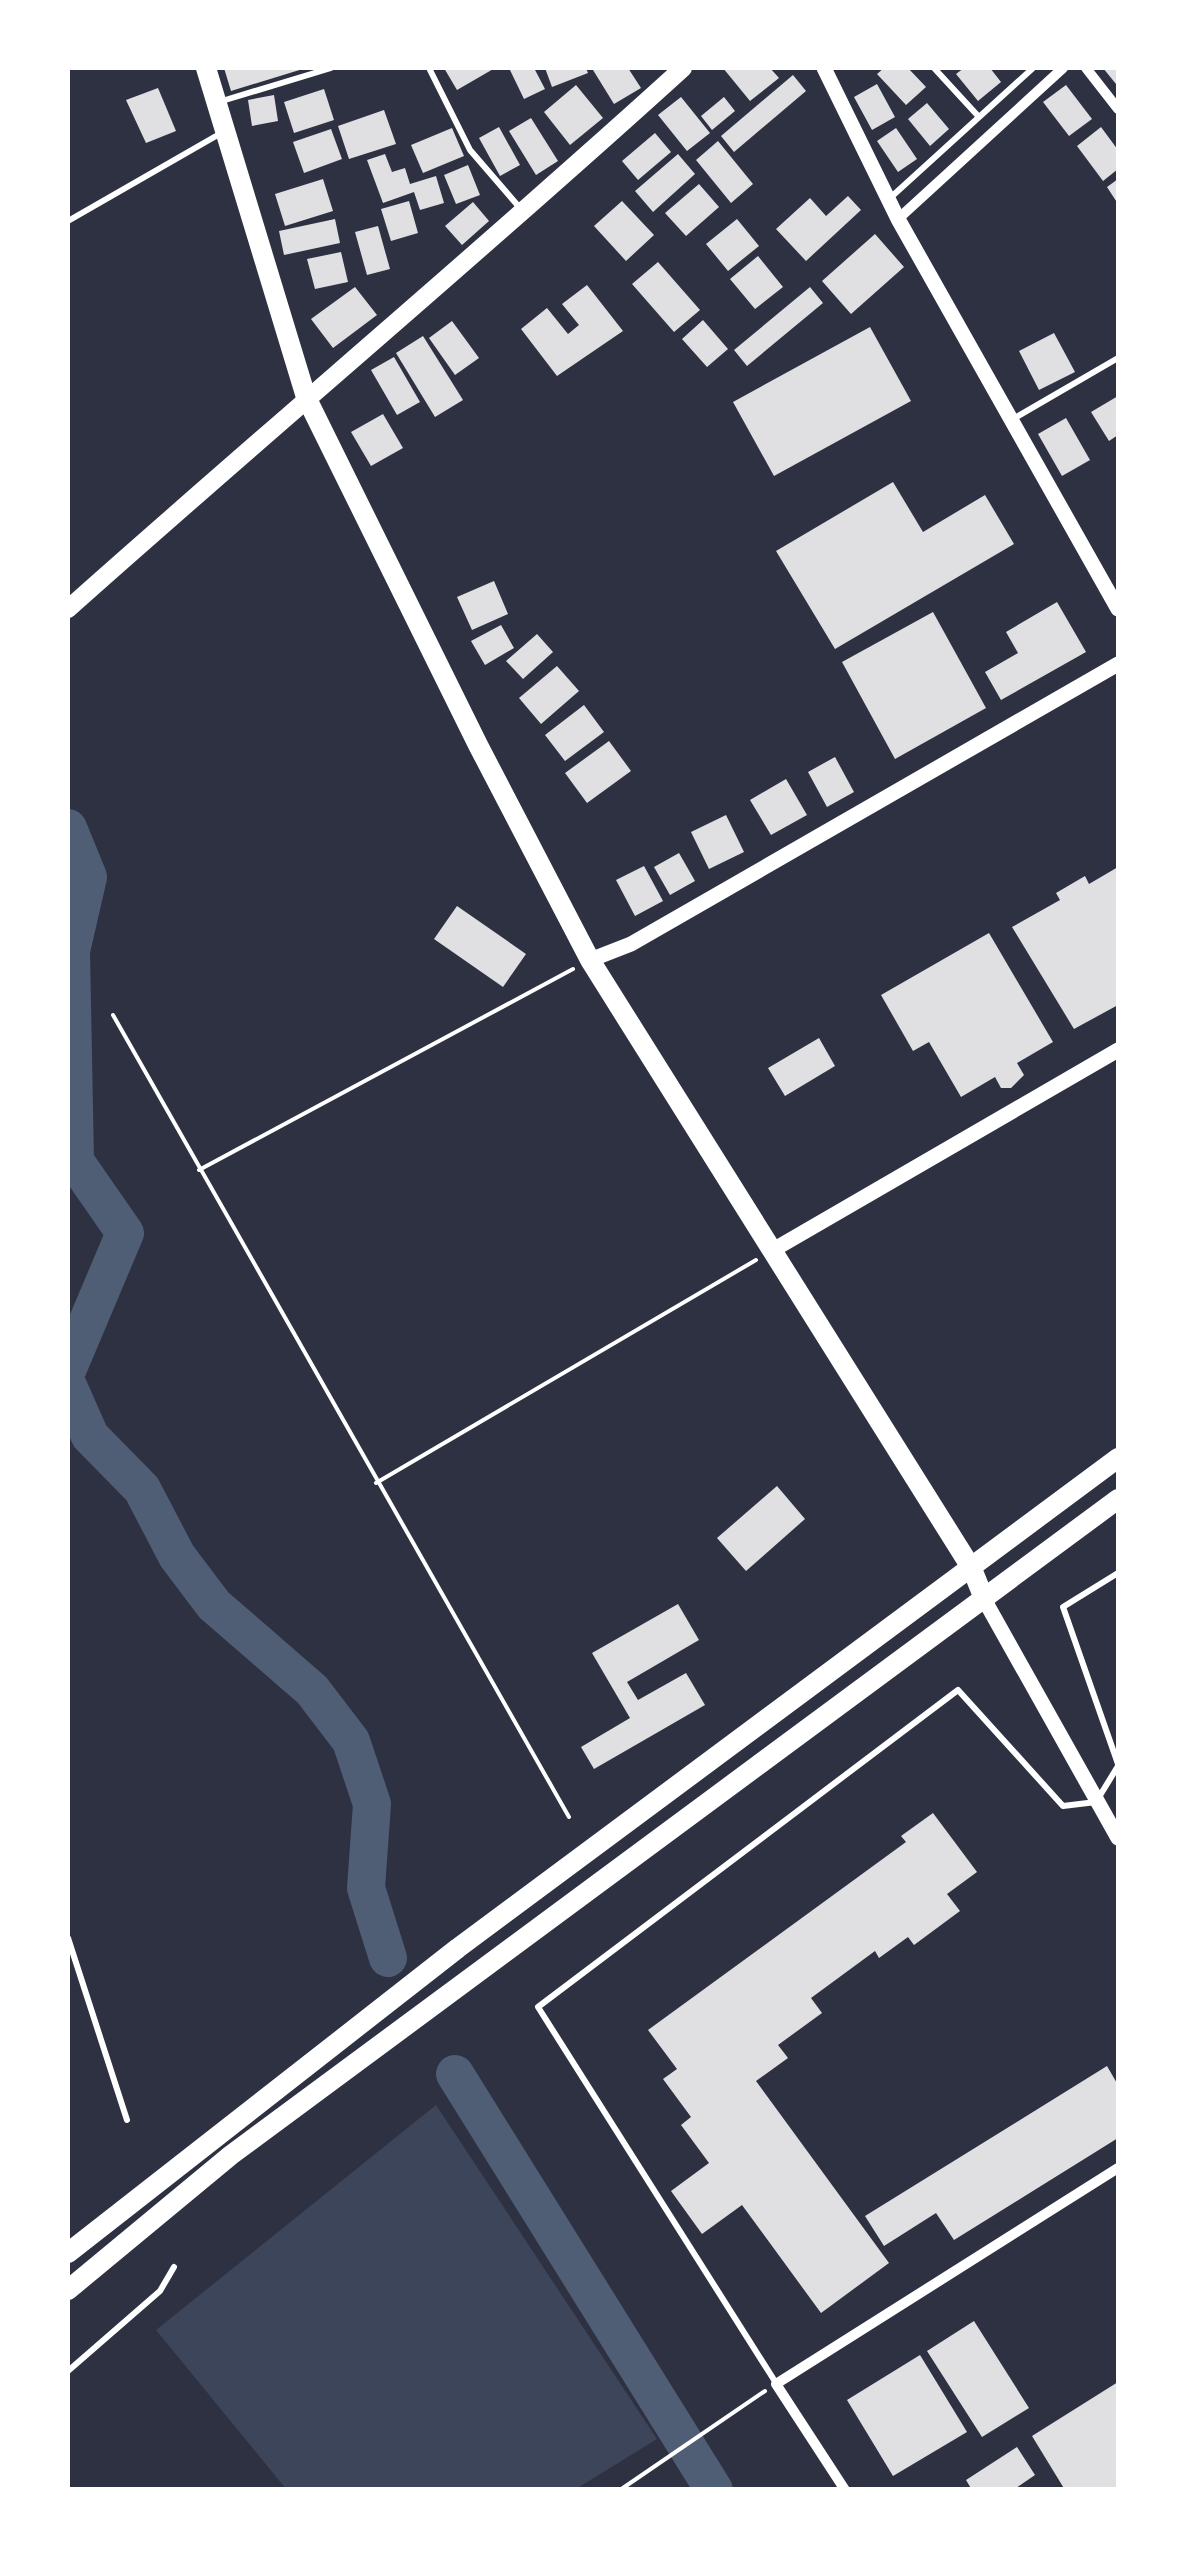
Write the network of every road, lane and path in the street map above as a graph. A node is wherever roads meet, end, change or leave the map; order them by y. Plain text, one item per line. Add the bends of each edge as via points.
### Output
1 (206, 68) edge
2 (331, 68) edge
3 (429, 68) edge
4 (683, 68) edge
5 (824, 68) edge
6 (934, 68) edge
7 (1033, 68) edge
8 (1063, 68) edge
9 (1086, 68) edge
10 (215, 104) junction
11 (1118, 105) edge
12 (979, 117) junction
13 (224, 131) junction
14 (888, 200) junction
15 (524, 213) junction
16 (898, 220) junction
17 (68, 221) edge
18 (1118, 358) edge
19 (306, 398) junction
20 (1012, 420) junction
21 (68, 608) edge
22 (1118, 609) edge
23 (1118, 664) edge
24 (590, 960) junction
25 (113, 1015) dead end
26 (1118, 1050) edge
27 (200, 1170) junction
28 (773, 1250) junction
29 (1118, 1458) edge
30 (376, 1483) junction
31 (1118, 1499) edge
32 (972, 1568) junction
33 (1118, 1573) edge
34 (986, 1601) junction
35 (1118, 1765) edge
36 (1096, 1802) junction
37 (568, 1817) dead end
38 (1118, 1838) edge
39 (68, 1938) edge
40 (127, 2120) dead end
41 (1118, 2168) edge
42 (68, 2253) edge
43 (174, 2267) dead end
44 (68, 2290) edge
45 (68, 2371) edge
46 (776, 2384) junction
47 (750, 2400) dead end
48 (620, 2489) edge
49 (845, 2490) edge

1 - 10 main road
2 - 10 lane
3 - 15 lane via 470,150
4 - 15 main road
5 - 14 street
6 - 12 lane
7 - 12 lane
8 - 16 street
9 - 11 street
10 - 13 main road
12 - 14 lane
13 - 17 lane
13 - 19 main road
14 - 16 street
15 - 19 main road
16 - 20 street
18 - 20 lane
19 - 21 main road
19 - 24 main road
20 - 22 street
23 - 24 street via 631,944
24 - 27 path
24 - 28 main road
25 - 27 path
26 - 28 street
27 - 30 path
28 - 30 path
28 - 32 main road
29 - 32 main road
30 - 37 path
31 - 34 main road
32 - 34 main road
32 - 42 main road via 458,1948
33 - 35 lane via 1062,1608
34 - 36 street
34 - 44 main road via 231,2155
35 - 36 lane
36 - 38 street
36 - 46 lane via 1063,1806 958,1690 538,2006
39 - 40 lane
41 - 46 street
43 - 45 lane via 160,2291
46 - 49 street
47 - 48 path

